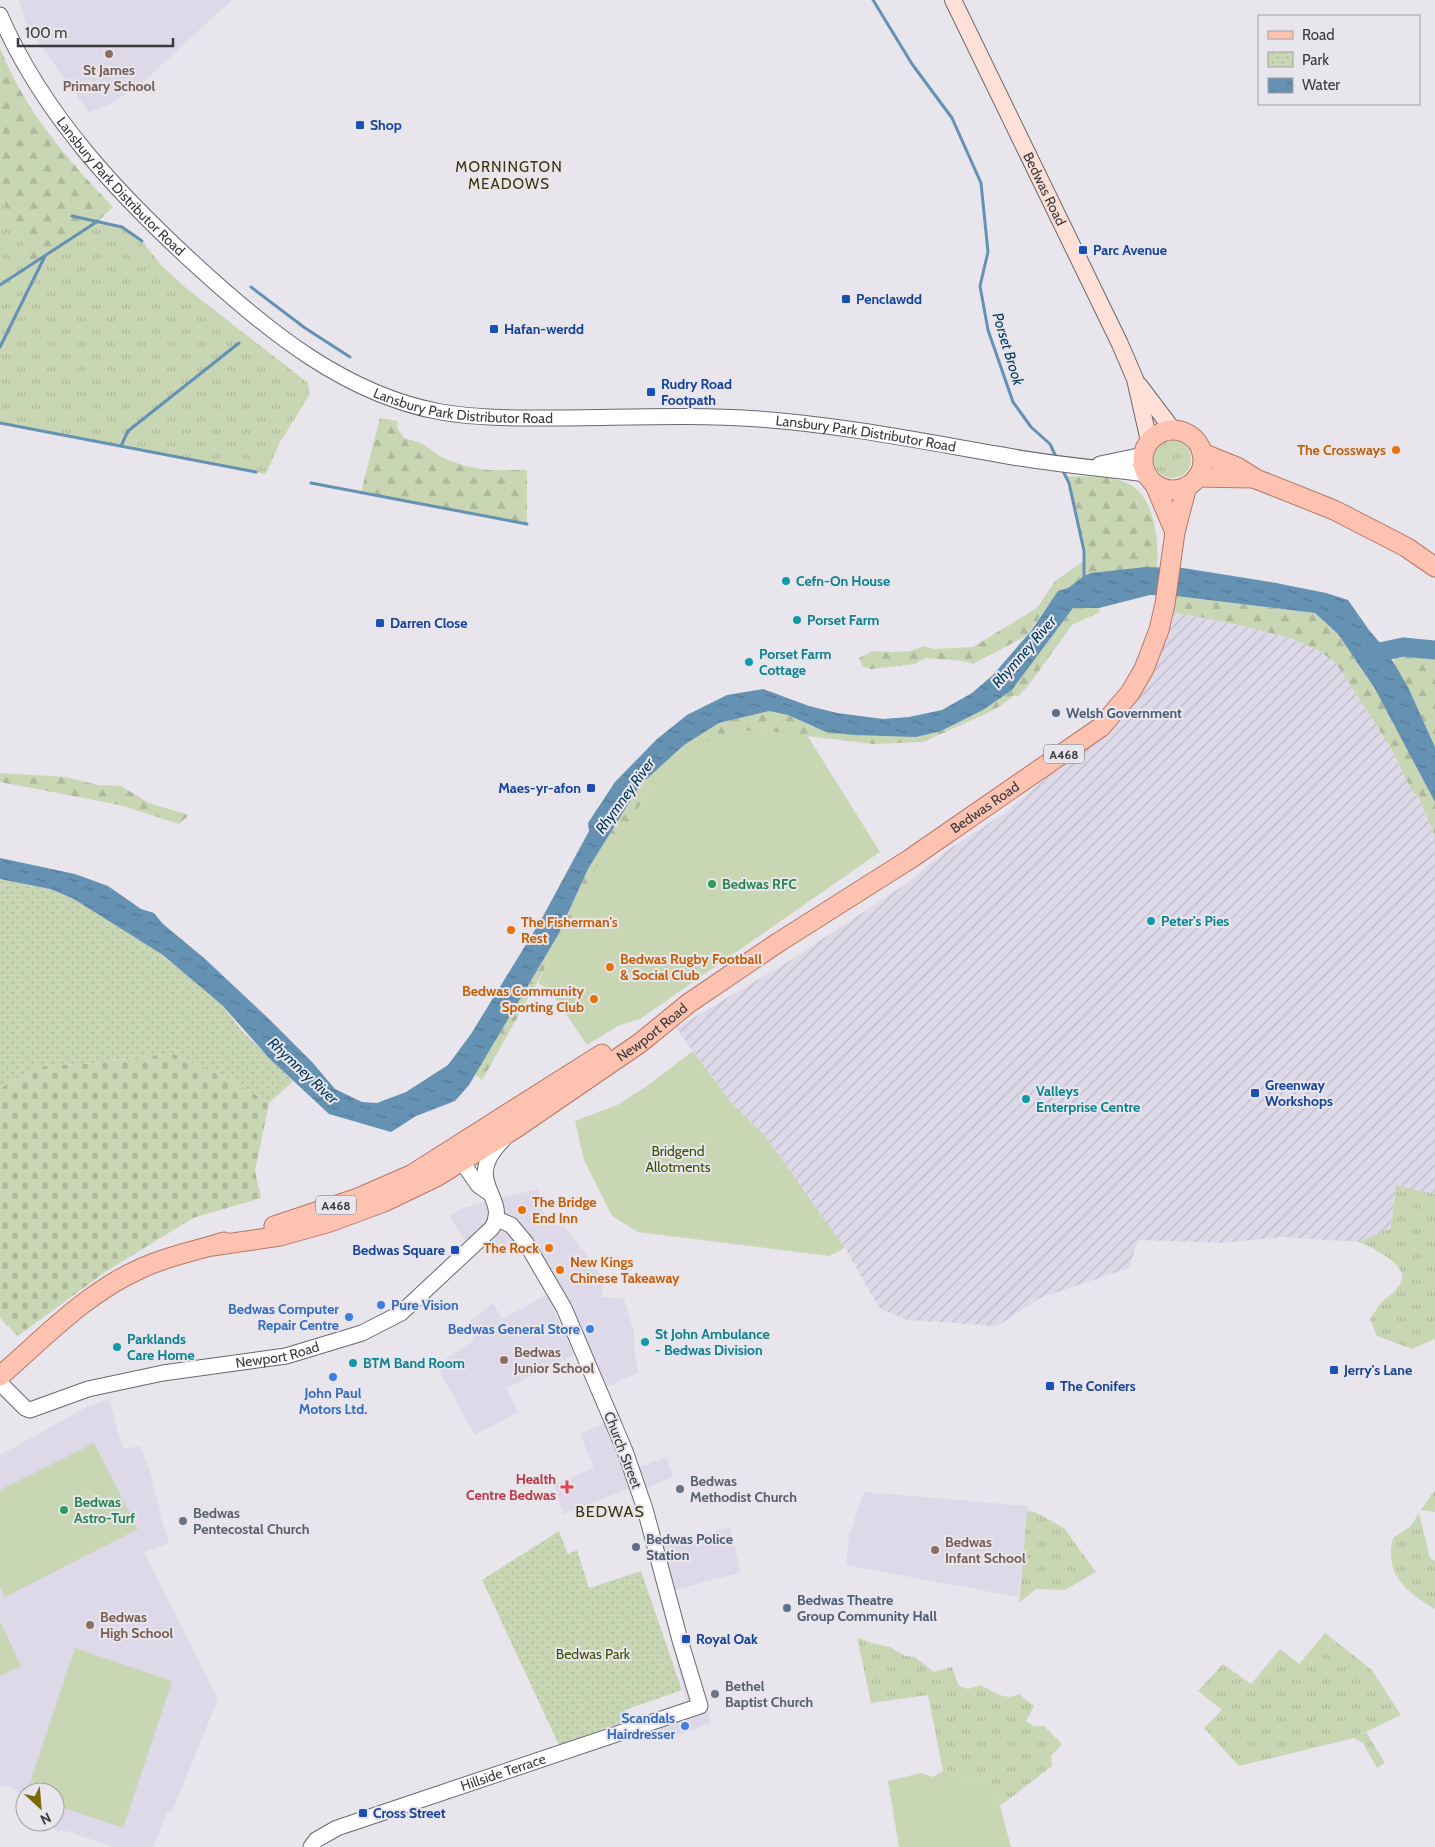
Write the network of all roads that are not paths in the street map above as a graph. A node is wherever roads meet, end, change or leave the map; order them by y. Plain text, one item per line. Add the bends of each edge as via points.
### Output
1 (953, 0) edge
2 (0, 15) edge
3 (1135, 379) junction
4 (1172, 430) junction
5 (1146, 448) junction
6 (1202, 453) junction
7 (1089, 467) junction
8 (1256, 479) junction
9 (1151, 480) junction
10 (1192, 482) junction
11 (1175, 532) junction
12 (1435, 567) edge
13 (689, 1003) junction
14 (511, 1131) junction
15 (462, 1153) junction
16 (446, 1171) junction
17 (484, 1185) junction
18 (497, 1219) junction
19 (212, 1246) junction
20 (0, 1376) edge
21 (0, 1383) edge
22 (700, 1706) joint
23 (311, 1847) edge

1 - 3 main road, Bedwas Road
2 - 7 street, Lansbury Park Distributor Road via 34,79 64,124 104,174 158,231 233,298 298,349 341,376 377,392 424,408 487,417 711,418 828,425
3 - 4 main road
3 - 5 main road
4 - 5 main road via 1164,431
4 - 6 main road via 1190,435
5 - 7 street, Lansbury Park Distributor Road
5 - 9 main road, A468
6 - 8 main road
6 - 10 main road, A468 via 1203,461
7 - 9 street, Lansbury Park Distributor Road
8 - 10 main road
8 - 12 main road via 1334,510 1406,547
9 - 10 main road via 1171,490
9 - 11 main road, Bedwas Road / A468
10 - 11 main road, Bedwas Road / A468
11 - 13 main road, Bedwas Road / A468 via 1159,630 1140,675 1122,705 1101,727 910,859
13 - 14 main road, Newport Road via 640,1043
13 - 15 main road, Newport Road / A468 via 634,1034
14 - 15 main road, Newport Road
14 - 17 street via 489,1156
15 - 16 main road, Newport Road
15 - 17 street
15 - 19 main road, Newport Road / A468 via 378,1190
16 - 17 street
16 - 19 main road, Newport Road via 403,1194 335,1221 280,1236
17 - 18 street via 497,1207
18 - 21 street, Newport Road via 488,1232 401,1313 362,1333 286,1356 163,1373 88,1389 30,1410
18 - 22 street, Church Street via 511,1225 522,1239 564,1308 615,1427 646,1509
19 - 20 main road, Newport Road / A468 via 154,1263 117,1281 73,1313
22 - 23 street, Hillside Terrace via 337,1828 316,1840

